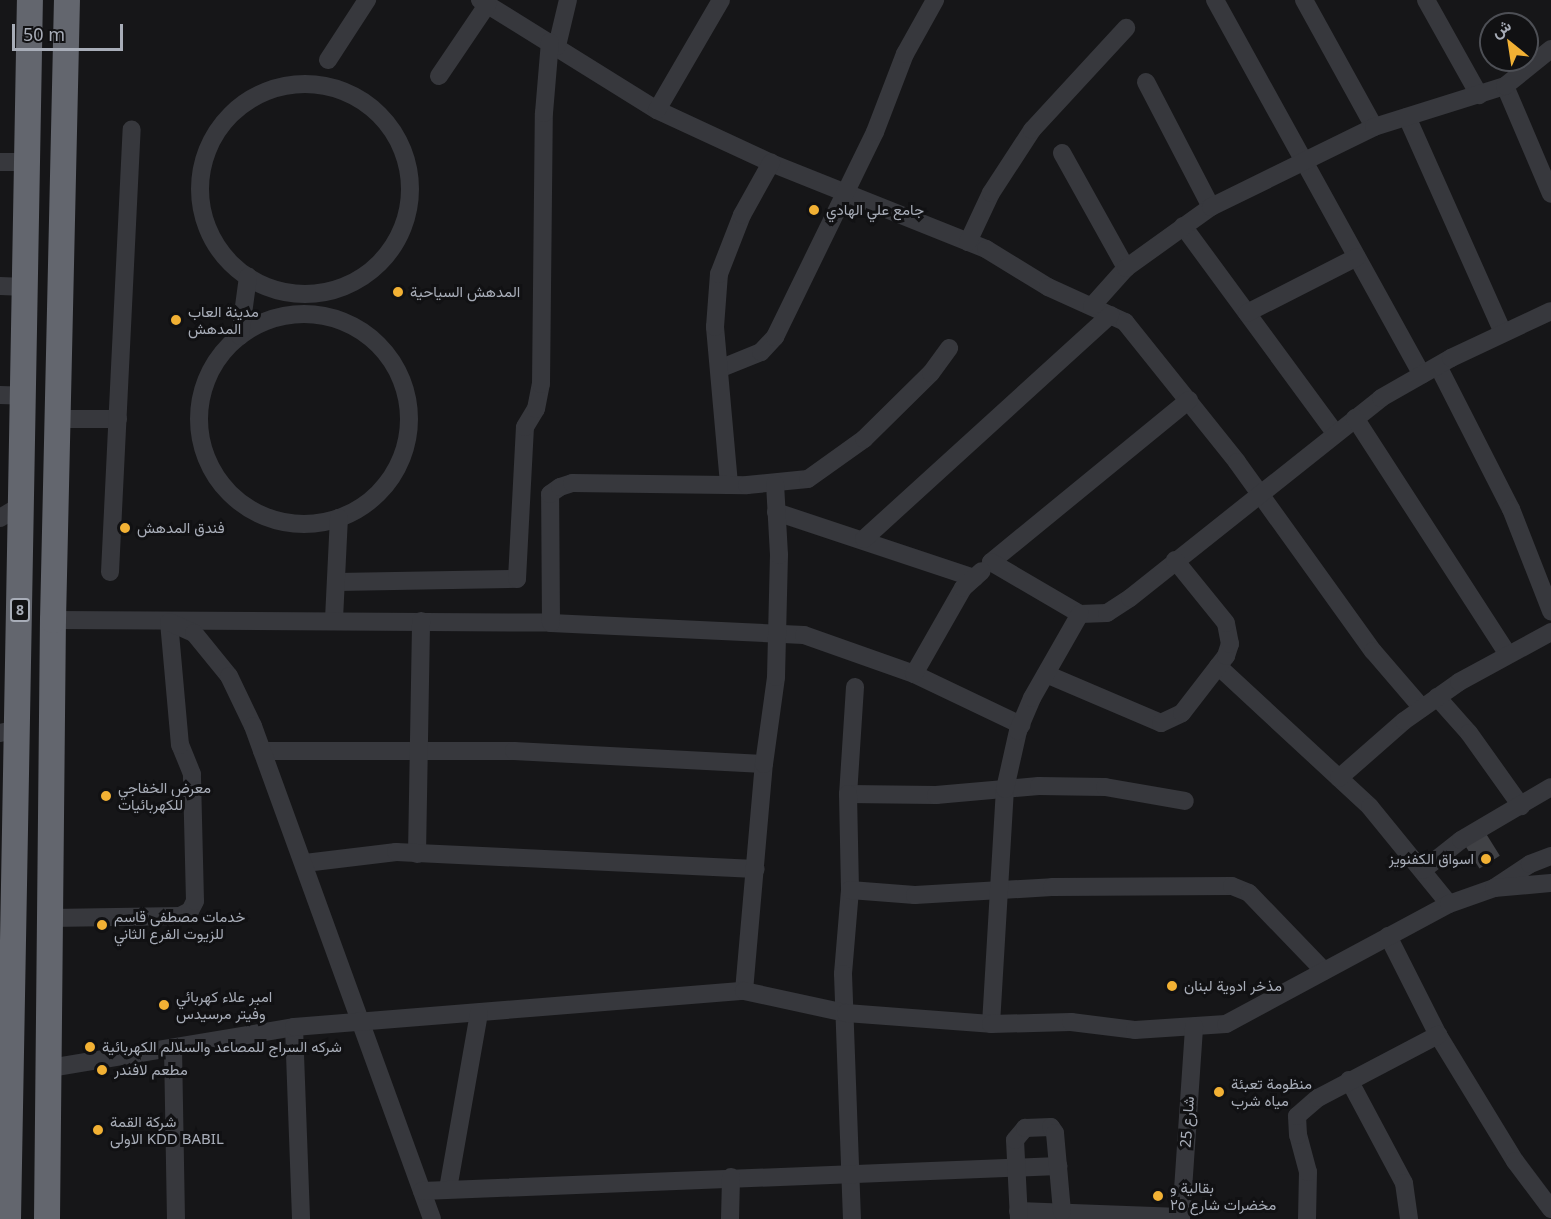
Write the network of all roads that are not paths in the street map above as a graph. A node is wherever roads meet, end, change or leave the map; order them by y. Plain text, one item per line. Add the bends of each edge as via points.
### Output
1 (30, 0) edge
2 (67, 0) edge
3 (367, 0) edge
4 (568, 0) edge
5 (721, 0) edge
6 (935, 0) edge
7 (1215, 0) edge
8 (1304, 0) edge
9 (1426, 0) edge
10 (483, 2) edge
11 (1125, 28) dead end
12 (553, 44) junction
13 (1551, 49) edge
14 (328, 60) dead end
15 (439, 76) dead end
16 (1146, 82) dead end
17 (1505, 86) junction
18 (1479, 95) junction
19 (657, 110) junction
20 (1407, 117) junction
21 (1374, 127) junction
22 (132, 130) dead end
23 (1062, 153) dead end
24 (1303, 159) junction
25 (0, 162) edge
26 (28, 162) junction
27 (771, 164) junction
28 (846, 194) junction
29 (1551, 194) edge
30 (1210, 207) junction
31 (1183, 226) junction
32 (968, 242) junction
33 (1357, 257) junction
34 (1126, 268) junction
35 (248, 277) junction
36 (0, 286) edge
37 (26, 287) junction
38 (308, 293) junction
39 (1092, 306) junction
40 (1551, 311) edge
41 (1246, 313) junction
42 (308, 315) junction
43 (1110, 315) junction
44 (1503, 333) junction
45 (240, 336) junction
46 (949, 348) dead end
47 (1438, 366) junction
48 (719, 369) junction
49 (1422, 375) junction
50 (12, 396) edge
51 (1190, 400) junction
52 (1354, 418) junction
53 (58, 419) junction
54 (118, 419) junction
55 (1335, 433) junction
56 (729, 484) junction
57 (775, 484) junction
58 (1260, 494) junction
59 (11, 504) edge
60 (776, 512) junction
61 (0, 518) edge
62 (339, 518) junction
63 (864, 539) junction
64 (1174, 560) junction
65 (991, 562) junction
66 (110, 572) dead end
67 (974, 578) junction
68 (337, 582) junction
69 (1551, 611) edge
70 (1080, 614) junction
71 (334, 619) junction
72 (53, 620) junction
73 (421, 621) junction
74 (169, 622) junction
75 (551, 623) junction
76 (1551, 632) edge
77 (778, 635) junction
78 (1507, 652) junction
79 (1218, 666) junction
80 (914, 674) junction
81 (1046, 674) junction
82 (855, 687) dead end
83 (9, 689) edge
84 (1437, 697) junction
85 (1422, 708) junction
86 (1021, 724) junction
87 (9, 731) edge
88 (262, 751) junction
89 (418, 751) junction
90 (764, 764) junction
91 (1339, 778) junction
92 (1551, 787) edge
93 (1005, 789) junction
94 (848, 794) junction
95 (1185, 801) dead end
96 (1521, 806) junction
97 (417, 854) junction
98 (1551, 856) edge
99 (305, 863) junction
100 (756, 868) junction
101 (1423, 870) junction
102 (1551, 883) edge
103 (1494, 888) junction
104 (1002, 889) junction
105 (850, 890) junction
106 (1449, 904) junction
107 (51, 918) junction
108 (1388, 936) junction
109 (1324, 971) junction
110 (744, 991) junction
111 (846, 1013) junction
112 (480, 1014) junction
113 (6, 1016) edge
114 (362, 1023) junction
115 (991, 1024) junction
116 (1194, 1026) junction
117 (294, 1027) junction
118 (1438, 1035) junction
119 (173, 1048) junction
120 (50, 1068) junction
121 (1349, 1080) junction
122 (5, 1143) edge
123 (1059, 1166) junction
124 (1019, 1170) junction
125 (851, 1176) junction
126 (731, 1177) junction
127 (448, 1189) junction
128 (422, 1191) junction
129 (1551, 1209) edge
130 (1062, 1212) junction
131 (1018, 1215) edge
132 (1181, 1218) edge
133 (8, 1219) edge
134 (47, 1219) edge
135 (176, 1219) edge
136 (301, 1219) edge
137 (432, 1219) edge
138 (730, 1219) edge
139 (852, 1219) edge
140 (1307, 1219) edge
141 (1409, 1219) edge

1 - 26 highway, 8
2 - 53 highway
3 - 14 street
4 - 12 street
5 - 19 street
6 - 28 street via 900,65
7 - 24 street
8 - 21 street
9 - 18 street
10 - 12 street
10 - 15 street
11 - 32 street via 1032,130 991,193
12 - 19 street
12 - 68 street via 544,113 541,384 536,409 525,427 517,579
13 - 17 street
16 - 30 street
17 - 18 street
17 - 29 street
18 - 20 street
19 - 27 street
20 - 21 street
20 - 44 street
21 - 24 street
22 - 54 street
23 - 34 street
24 - 30 street
24 - 33 street
25 - 26 street
26 - 37 highway, 8
27 - 28 street
27 - 48 street via 742,215 719,274 715,327
28 - 32 street
28 - 48 street via 775,337 760,352
30 - 31 street
31 - 34 street
31 - 41 street
32 - 39 street via 1048,287
33 - 41 street
33 - 49 street
34 - 39 street
35 - 38 street via 278,290
35 - 38 street via 220,252 206,224 200,193 208,147 231,115 262,93 293,85 332,88 367,104 389,126 408,169 409,200 401,230 373,268 347,285
35 - 45 street
36 - 37 street
37 - 50 highway, 8
38 - 42 street
39 - 43 street
40 - 44 street
41 - 55 street
42 - 45 street via 276,318
42 - 62 street via 338,320 366,334 392,363 407,399 407,438 393,475 372,498
43 - 51 street via 1125,322
43 - 63 street
44 - 47 street
45 - 62 street via 214,364 202,393 200,432 211,469 241,504 269,518 300,524
46 - 57 street via 931,373 864,438 808,479
47 - 49 street
47 - 69 street via 1511,509
48 - 56 street
49 - 52 street
50 - 59 highway, 8
51 - 58 street
51 - 65 street
52 - 55 street
52 - 78 street
53 - 54 street
53 - 72 highway
54 - 66 street
55 - 58 street
56 - 57 street
56 - 75 street via 572,483 550,494
57 - 60 street
58 - 64 street
58 - 85 street via 1373,651
59 - 61 street
59 - 83 highway, 8
60 - 63 street
60 - 77 street
62 - 68 street
63 - 67 street
64 - 70 street via 1107,613
64 - 79 street via 1226,623 1230,644
65 - 67 street
65 - 70 street
67 - 80 street via 963,588
68 - 71 street
70 - 81 street
71 - 73 street
71 - 74 street
72 - 74 street
72 - 107 highway
73 - 75 street
73 - 89 street
74 - 88 street via 194,633 215,655 241,698
74 - 107 street via 180,745 192,774 195,901 190,911 180,916
75 - 77 street
76 - 78 street
77 - 80 street via 804,635
77 - 90 street
78 - 84 street
79 - 81 street via 1182,713 1161,723
79 - 91 street
80 - 86 street
81 - 86 street
82 - 94 street
83 - 87 highway, 8
84 - 85 street
84 - 96 street via 1469,733
85 - 91 street
86 - 93 street
87 - 113 highway, 8
88 - 89 street
88 - 99 street
89 - 90 street via 583,753
89 - 97 street
90 - 100 street
91 - 101 street via 1370,807
92 - 96 street
93 - 94 street via 936,795
93 - 95 street via 1105,787
93 - 104 street
94 - 105 street
96 - 101 street via 1461,840
97 - 99 street
97 - 100 street
98 - 103 street via 1530,864
99 - 114 street
100 - 110 street
101 - 106 street
102 - 103 street
103 - 106 street
104 - 105 street via 915,895
104 - 109 street via 1232,886 1249,893
104 - 115 street
105 - 111 street via 843,974
106 - 108 street
107 - 120 highway
108 - 109 street
108 - 118 street
109 - 116 street via 1226,1024
110 - 111 street
110 - 112 street
111 - 115 street
111 - 125 street
112 - 114 street
112 - 127 street
113 - 122 highway, 8
114 - 117 street
114 - 128 street
115 - 116 street via 1071,1023 1135,1030
116 - 132 street, شارع 25
117 - 119 street
117 - 136 street
118 - 121 street
118 - 129 street via 1515,1161
119 - 120 street
119 - 135 street
120 - 134 highway
121 - 140 street via 1297,1116 1308,1172
121 - 141 street via 1404,1183
122 - 133 highway, 8
123 - 124 street
123 - 124 street via 1055,1133 1051,1127 1043,1126 1018,1132
123 - 130 street
124 - 125 street
124 - 131 street
125 - 126 street
125 - 139 street
126 - 127 street
126 - 138 street
127 - 128 street
128 - 137 street
130 - 131 street
130 - 132 street

